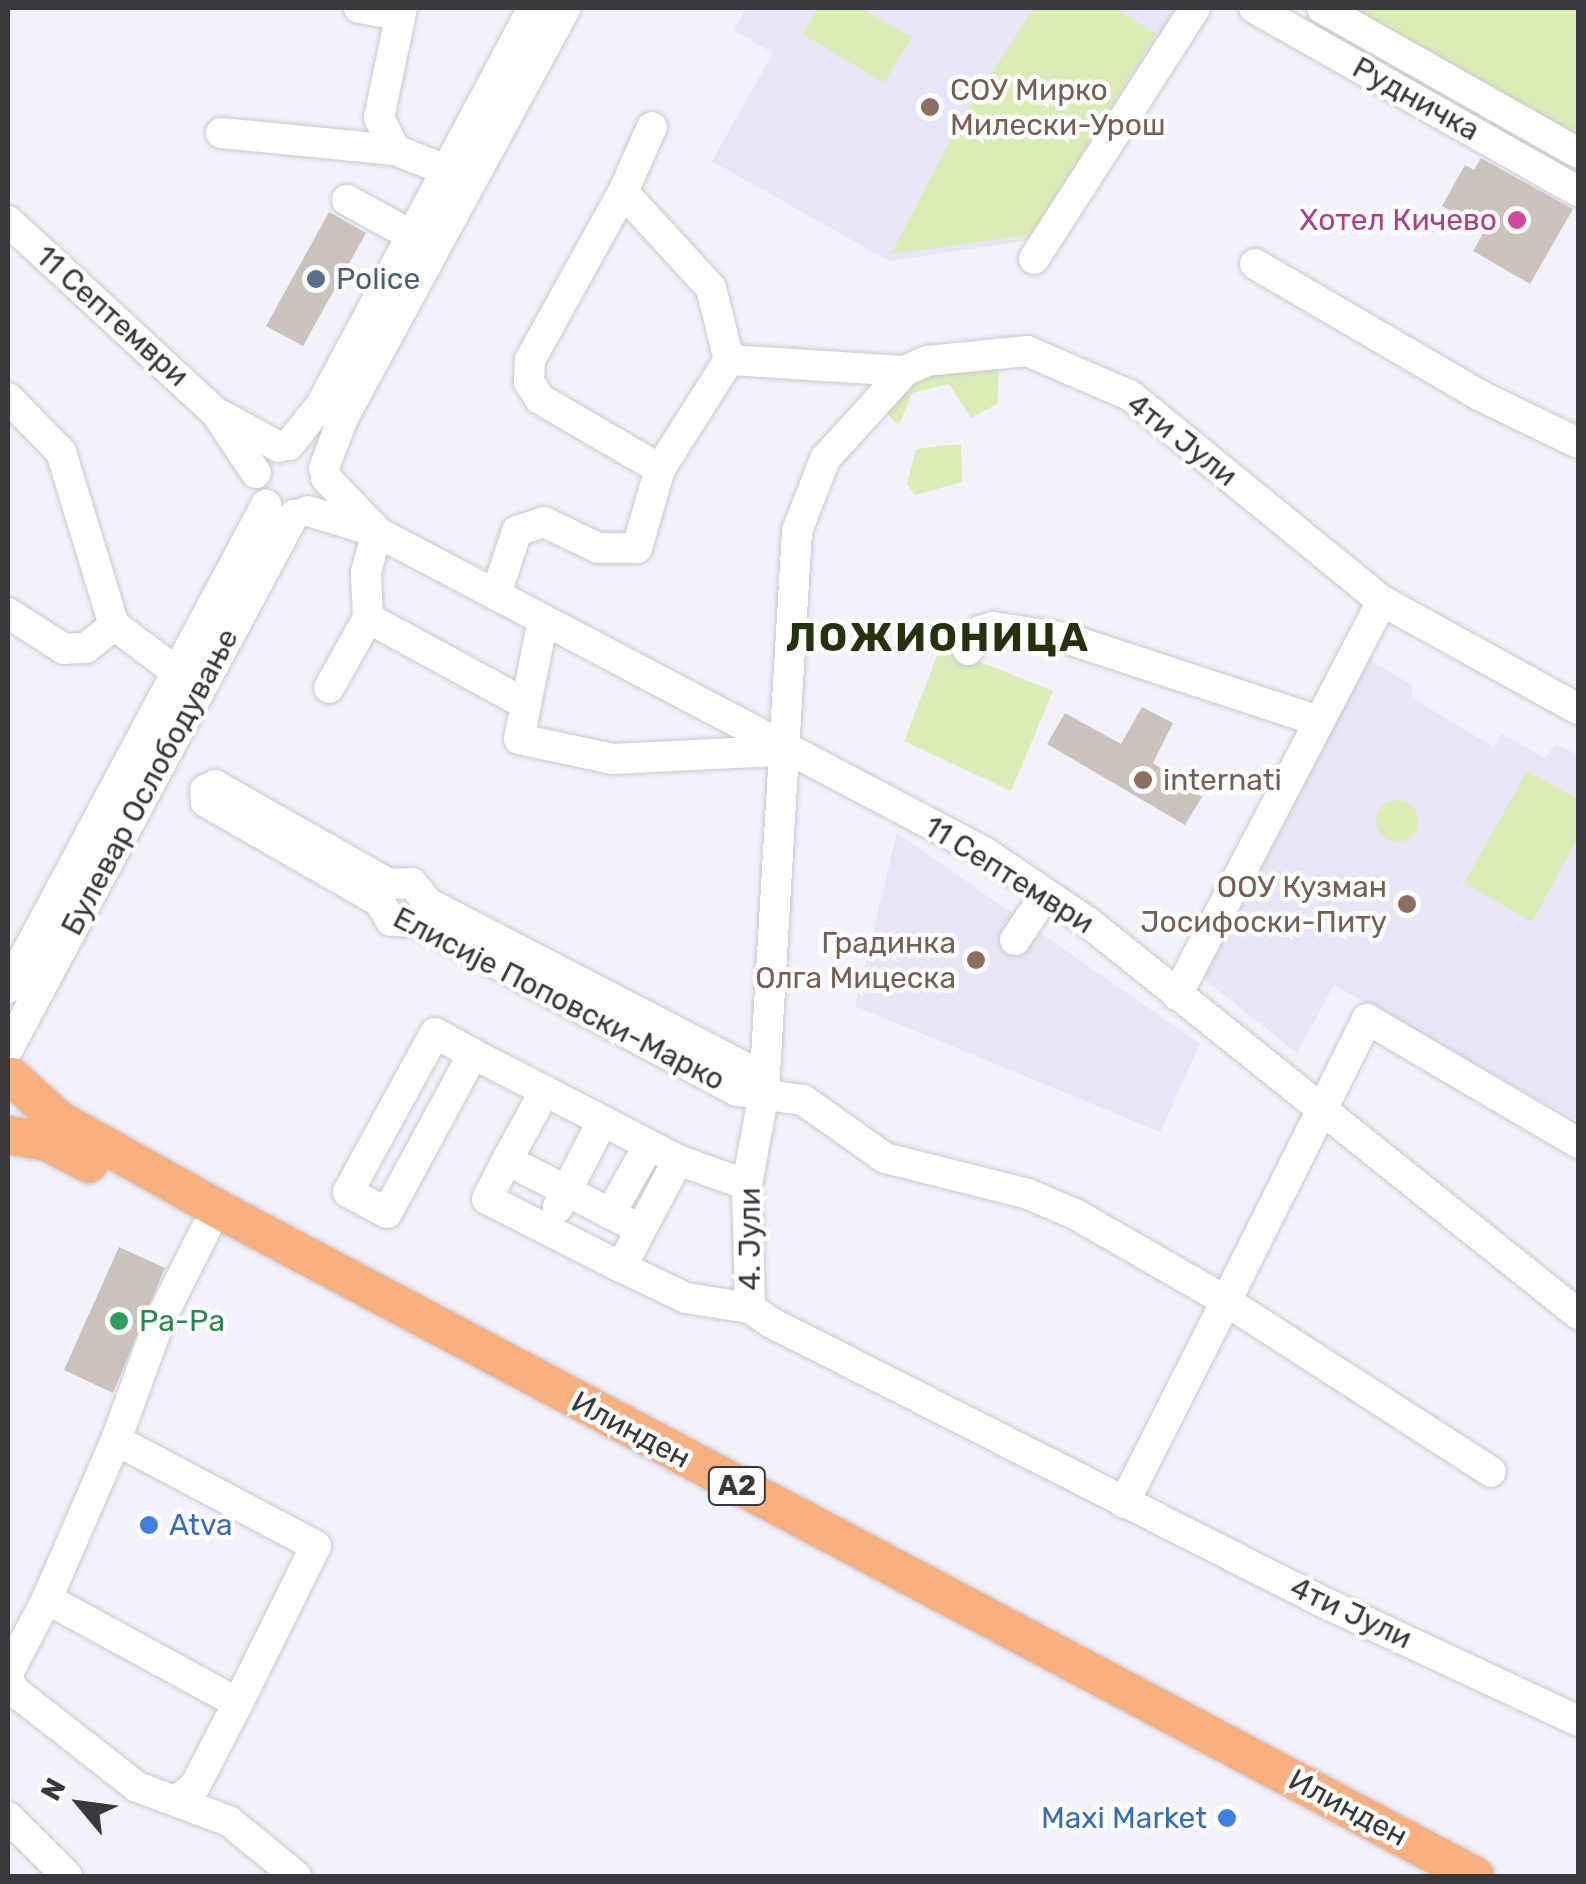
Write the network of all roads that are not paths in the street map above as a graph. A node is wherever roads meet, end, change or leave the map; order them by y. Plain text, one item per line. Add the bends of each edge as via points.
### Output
1 (358, 8) edge
2 (533, 8) edge
3 (566, 8) edge
4 (1195, 8) edge
5 (1254, 8) edge
6 (1287, 8) edge
7 (1322, 8) edge
8 (400, 11) edge
9 (652, 127) dead end
10 (221, 133) dead end
11 (395, 150) junction
12 (1578, 153) edge
13 (446, 170) junction
14 (1578, 170) edge
15 (1578, 191) edge
16 (624, 192) junction
17 (347, 200) dead end
18 (8, 221) edge
19 (411, 235) junction
20 (1034, 260) dead end
21 (1255, 264) dead end
22 (729, 360) junction
23 (905, 371) junction
24 (8, 398) edge
25 (216, 412) junction
26 (1578, 443) edge
27 (284, 446) junction
28 (660, 469) junction
29 (256, 473) junction
30 (325, 473) junction
31 (289, 511) junction
32 (377, 532) junction
33 (496, 594) junction
34 (1382, 600) junction
35 (8, 613) edge
36 (368, 618) junction
37 (543, 620) junction
38 (114, 625) junction
39 (968, 650) dead end
40 (177, 672) junction
41 (330, 688) dead end
42 (524, 702) junction
43 (1578, 709) edge
44 (1319, 721) junction
45 (780, 750) junction
46 (1046, 894) junction
47 (1016, 940) dead end
48 (8, 988) edge
49 (1177, 995) junction
50 (473, 1054) junction
51 (8, 1075) edge
52 (544, 1091) junction
53 (764, 1092) junction
54 (1320, 1112) junction
55 (602, 1122) junction
56 (8, 1135) edge
57 (1578, 1143) edge
58 (649, 1145) junction
59 (507, 1160) junction
60 (678, 1160) junction
61 (582, 1162) junction
62 (626, 1184) junction
63 (747, 1185) junction
64 (566, 1192) junction
65 (610, 1214) junction
66 (546, 1228) junction
67 (206, 1229) junction
68 (640, 1229) junction
69 (621, 1267) junction
70 (1226, 1301) junction
71 (750, 1308) junction
72 (1578, 1314) edge
73 (116, 1440) junction
74 (1490, 1472) dead end
75 (1124, 1503) junction
76 (47, 1599) junction
77 (8, 1675) edge
78 (238, 1703) junction
79 (1578, 1721) edge
80 (178, 1800) junction
81 (8, 1817) edge
82 (67, 1876) edge
83 (296, 1876) edge
84 (1427, 1876) edge
85 (1475, 1876) edge

1 - 8 street
2 - 13 street
3 - 30 street via 343,418
4 - 20 street
5 - 15 street, Рудничка
6 - 14 street, Рудничка
7 - 12 street
8 - 11 street via 379,118
9 - 16 street
10 - 11 street
11 - 13 street
13 - 19 street
16 - 22 street via 711,288
16 - 28 street via 530,360 529,382 540,399
17 - 19 street
18 - 25 street, 11 Септември
19 - 27 street via 321,406
21 - 26 street via 1479,395
22 - 23 street
22 - 28 street
23 - 34 street, 4ти Јули via 927,360 1027,351 1129,395
23 - 45 street via 824,459 798,531
24 - 38 street via 61,452
25 - 27 street, 11 Септември
25 - 29 street, 11 Септември
27 - 29 street
27 - 30 street, 11 Септември via 311,451
28 - 33 street via 637,548 598,548 544,522 518,532
29 - 31 street, 11 Септември
30 - 31 street
30 - 32 street, 11 Септември
31 - 32 street, 11 Септември
31 - 40 street, Булевар Ослободување
31 - 51 street, Булевар Ослободување
32 - 33 street, 11 Септември
32 - 36 street via 366,572
33 - 37 street, 11 Септември
34 - 43 street, 4ти Јули
34 - 44 street
35 - 38 street via 64,649 86,648
36 - 41 street
36 - 42 street
37 - 42 street
37 - 45 street, 11 Септември
38 - 40 street
39 - 44 street via 980,631 993,627 1065,638
40 - 48 street, Булевар Ослободување
42 - 45 street via 518,739 559,753 614,759
44 - 49 street
45 - 46 street, 11 Септември via 941,829
45 - 53 street, 4. Јули
46 - 47 street
46 - 49 street, 11 Септември
49 - 54 street, 11 Септември
50 - 50 street via 387,1213 348,1192 435,1033
50 - 52 street
51 - 85 main road, Илинден / A2 via 59,1120 218,1209
52 - 55 street
52 - 59 street
53 - 53 street, Елисије Поповски-Марко via 748,1069 428,903 412,883 390,884 215,785 205,790 206,802 379,901 391,920 418,922 737,1090
53 - 63 street, 4. Јули
53 - 70 street, Елисије Поповски-Марко via 803,1100 884,1158 1028,1194 1075,1214
54 - 57 street via 1367,1019
54 - 70 street
54 - 72 street, 11 Септември
55 - 58 street
55 - 61 street
56 - 67 main road, Илинден / A2 via 47,1142
58 - 60 street
58 - 62 street
59 - 64 street
59 - 66 street via 487,1198
60 - 63 street
60 - 68 street
61 - 62 street
61 - 64 street
62 - 65 street
63 - 71 street, 4. Јули
64 - 65 street
64 - 66 street
65 - 68 street
66 - 69 street
67 - 73 street via 160,1320
67 - 84 main road, Илинден / A2
68 - 69 street
69 - 71 street via 686,1298
70 - 74 street, Елисије Поповски-Марко
70 - 75 street
71 - 75 street, 4. Јули
73 - 76 street
73 - 78 street via 316,1546
75 - 79 street, 4ти Јули
76 - 77 street
76 - 78 street
77 - 80 street via 12,1690 136,1787
78 - 80 street via 195,1786
80 - 83 street via 229,1821
81 - 82 street

